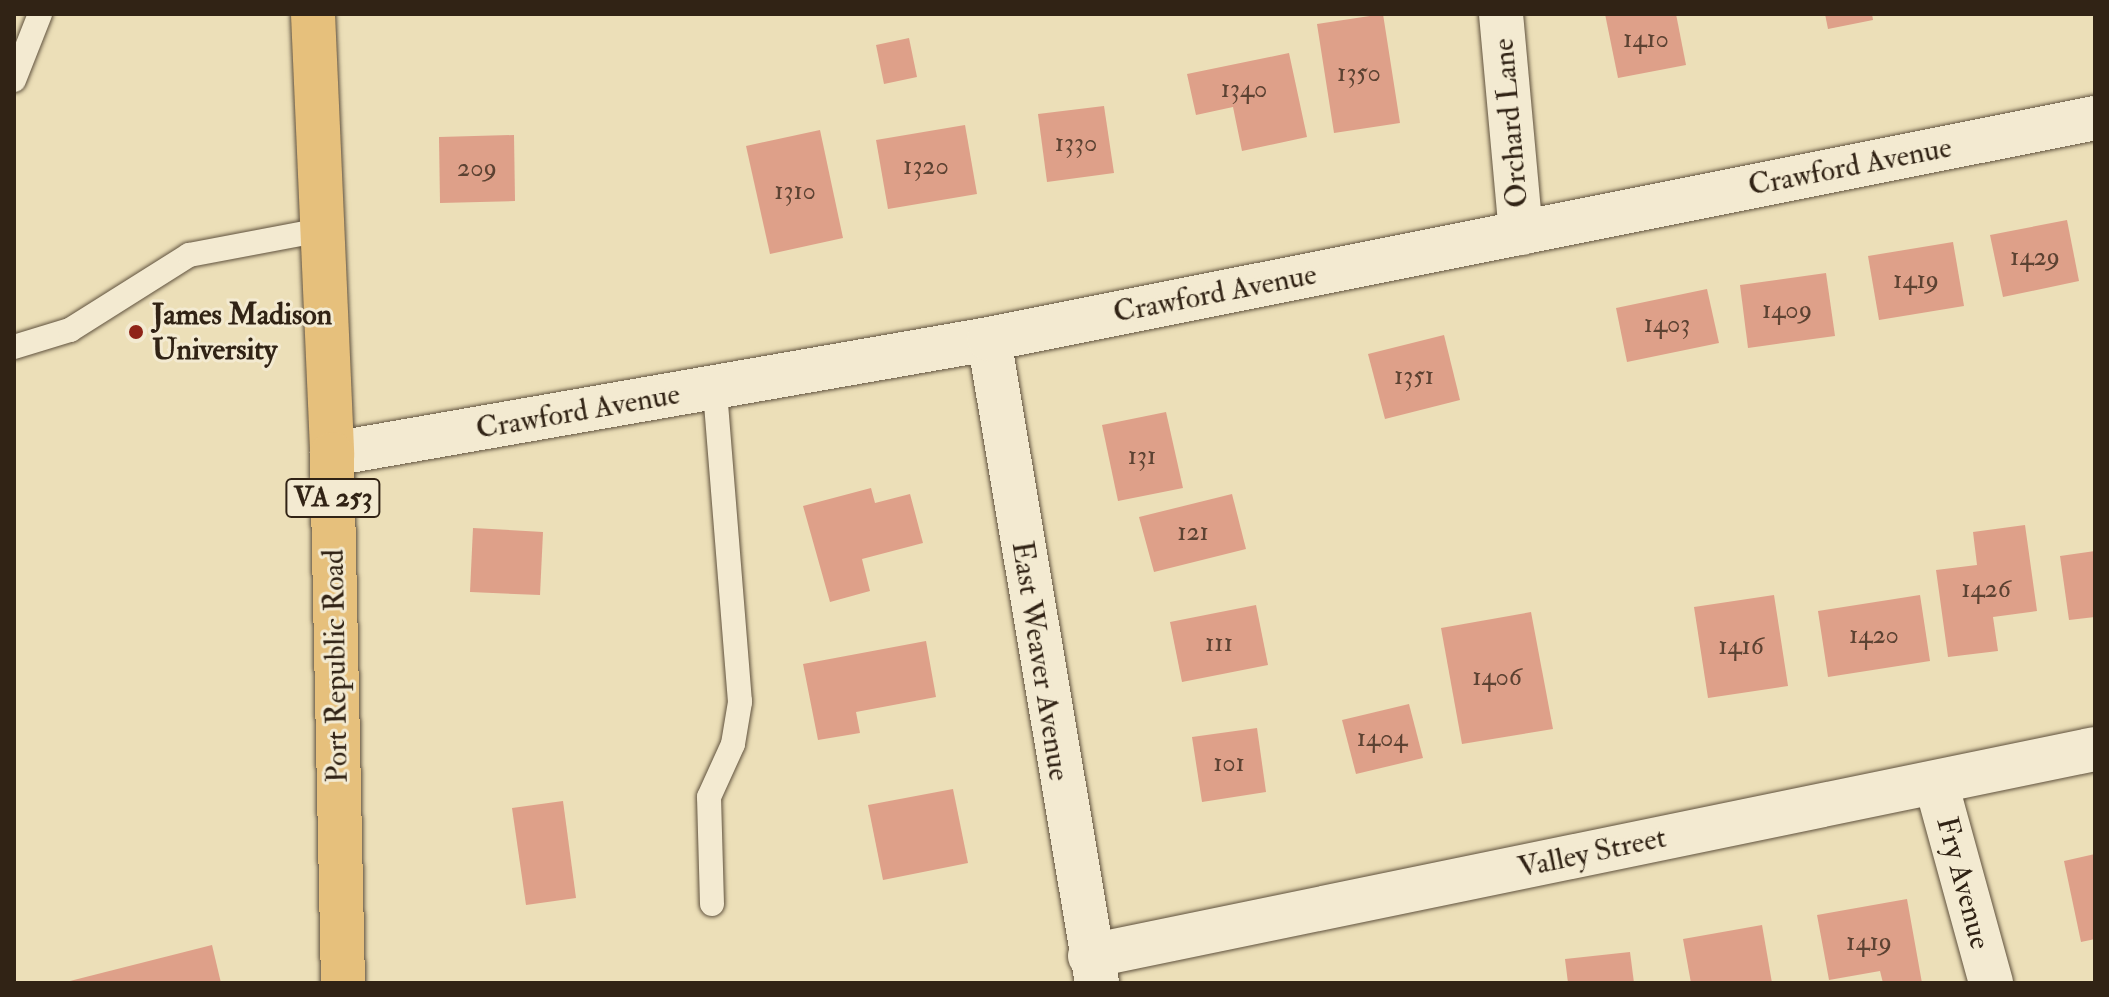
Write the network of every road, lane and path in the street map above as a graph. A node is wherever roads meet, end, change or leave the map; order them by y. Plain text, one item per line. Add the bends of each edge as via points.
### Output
1 (40, 14) edge
2 (313, 14) edge
3 (1501, 14) edge
4 (14, 80) edge
5 (2095, 118) edge
6 (321, 230) junction
7 (1521, 233) junction
8 (989, 339) junction
9 (14, 347) edge
10 (715, 389) junction
11 (332, 454) junction
12 (2095, 749) edge
13 (1936, 783) junction
14 (712, 904) dead end
15 (1093, 969) edge
16 (343, 983) edge
17 (1991, 983) edge

1 - 4 lane
2 - 6 main road, Port Republic Road / VA 253
3 - 7 street, Orchard Lane
5 - 7 street, Crawford Avenue
6 - 9 lane via 189,255 70,330
6 - 11 main road, Port Republic Road / VA 253
7 - 8 street, Crawford Avenue
8 - 10 street, Crawford Avenue
8 - 15 street, East Weaver Avenue
10 - 11 street, Crawford Avenue
10 - 14 lane via 740,716 709,797
11 - 16 main road, Port Republic Road / VA 253
12 - 13 street, Valley Street
13 - 15 street, Valley Street
13 - 17 street, Fry Avenue

